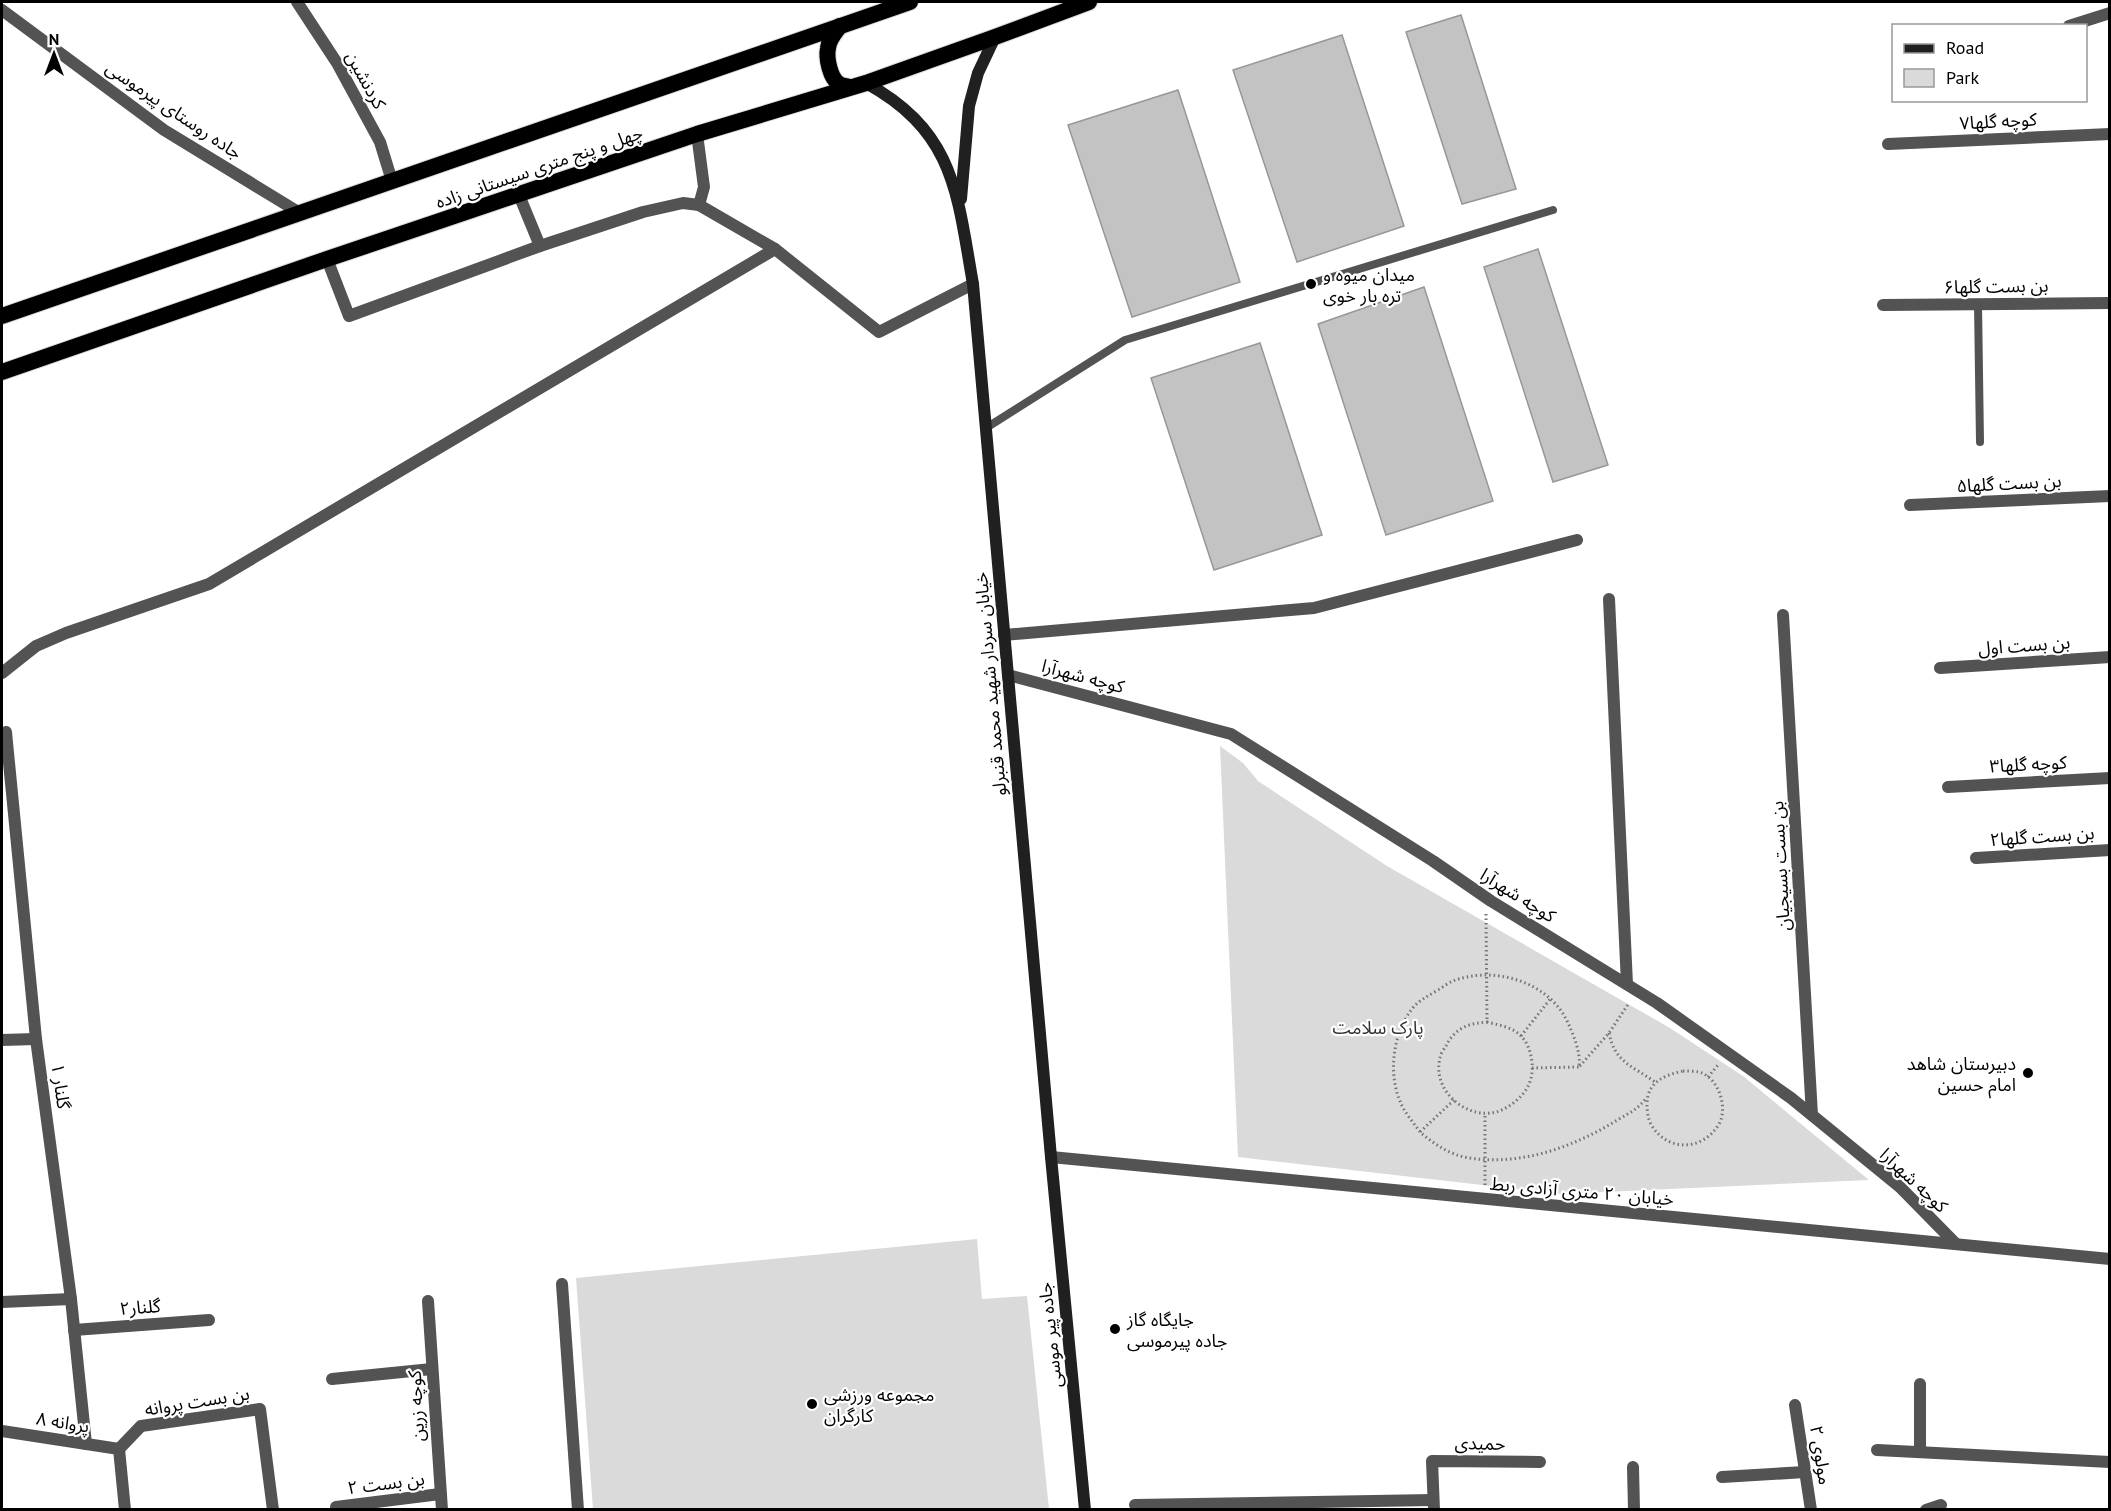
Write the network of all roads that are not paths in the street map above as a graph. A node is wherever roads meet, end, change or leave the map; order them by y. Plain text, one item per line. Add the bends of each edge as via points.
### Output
1 (297, 2) edge
2 (910, 2) edge
3 (1056, 2) edge
4 (1089, 2) edge
5 (2, 10) edge
6 (2109, 13) edge
7 (1033, 22) junction
8 (2075, 24) edge
9 (840, 26) junction
10 (996, 37) junction
11 (866, 83) junction
12 (849, 87) junction
13 (697, 134) junction
14 (2109, 134) edge
15 (1888, 144) dead end
16 (392, 181) junction
17 (519, 195) junction
18 (699, 205) junction
19 (960, 209) junction
20 (1553, 210) dead end
21 (300, 213) junction
22 (540, 246) junction
23 (775, 249) junction
24 (327, 259) junction
25 (973, 284) junction
26 (2109, 303) edge
27 (1978, 304) junction
28 (1883, 305) dead end
29 (2, 316) edge
30 (2, 372) edge
31 (986, 428) junction
32 (1980, 442) dead end
33 (2109, 496) edge
34 (1910, 505) dead end
35 (1578, 540) dead end
36 (1609, 599) dead end
37 (1783, 615) dead end
38 (1004, 635) junction
39 (2109, 657) edge
40 (1940, 668) dead end
41 (2, 673) edge
42 (1008, 675) junction
43 (3, 732) edge
44 (2109, 778) edge
45 (1948, 787) dead end
46 (2109, 850) edge
47 (1976, 858) dead end
48 (1632, 987) junction
49 (36, 1039) junction
50 (2, 1040) edge
51 (1812, 1115) junction
52 (1051, 1157) junction
53 (1955, 1243) junction
54 (2109, 1259) edge
55 (562, 1284) dead end
56 (71, 1299) junction
57 (428, 1301) dead end
58 (2, 1302) edge
59 (209, 1320) dead end
60 (74, 1330) junction
61 (432, 1369) junction
62 (332, 1379) dead end
63 (1920, 1384) dead end
64 (1795, 1405) dead end
65 (2, 1431) edge
66 (86, 1444) junction
67 (119, 1449) junction
68 (1877, 1450) dead end
69 (1920, 1452) junction
70 (1540, 1462) dead end
71 (2109, 1462) edge
72 (1633, 1467) dead end
73 (1805, 1472) junction
74 (1722, 1477) dead end
75 (440, 1494) junction
76 (1135, 1505) dead end
77 (1433, 1505) edge
78 (1941, 1506) dead end
79 (336, 1507) dead end
80 (125, 1509) edge
81 (273, 1509) edge
82 (442, 1509) edge
83 (578, 1509) edge
84 (1085, 1509) edge
85 (1634, 1509) edge
86 (1811, 1509) edge
87 (1926, 1509) edge

1 - 16 street, کردنشین via 337,63 380,142
2 - 9 highway, چهل و پنج متری سیستانی زاده
3 - 7 highway
4 - 7 highway, چهل و پنج متری سیستانی زاده
5 - 21 street, جاده روستای پیرموسی via 164,130
6 - 8 street
7 - 10 highway, چهل و پنج متری سیستانی زاده
9 - 12 highway via 827,48 828,62 839,84
9 - 16 highway, چهل و پنج متری سیستانی زاده
10 - 11 highway, چهل و پنج متری سیستانی زاده
10 - 19 main road via 978,73 969,106
11 - 12 highway, چهل و پنج متری سیستانی زاده
11 - 19 main road via 887,94 923,128 943,156
12 - 13 highway, چهل و پنج متری سیستانی زاده
13 - 17 highway, چهل و پنج متری سیستانی زاده
13 - 18 street via 705,187
14 - 15 street, کوچه گلها۷
16 - 21 highway, چهل و پنج متری سیستانی زاده
17 - 22 street
17 - 24 highway, چهل و پنج متری سیستانی زاده
18 - 22 street via 683,203 644,213
18 - 23 street
19 - 25 main road, خیابان سردار شهید محمد قنبرلو
20 - 31 lane via 1125,340
21 - 29 highway, چهل و پنج متری سیستانی زاده
22 - 24 street via 349,316
23 - 25 street via 879,332
23 - 41 street via 209,584 66,633 36,646
24 - 30 highway, چهل و پنج متری سیستانی زاده
25 - 31 main road, خیابان سردار شهید محمد قنبرلو
26 - 27 street, بن بست گلها۶
27 - 28 street, بن بست گلها۶
27 - 32 lane
31 - 38 main road, خیابان سردار شهید محمد قنبرلو
33 - 34 street, بن بست گلها۵
35 - 38 street via 1314,608
36 - 48 street
37 - 51 street, بن بست بسیجیان
38 - 42 main road, خیابان سردار شهید محمد قنبرلو
39 - 40 street, بن بست اول
42 - 48 street, کوچه شهرآرا via 1231,734
42 - 52 main road, خیابان سردار شهید محمد قنبرلو
43 - 49 street, ۱ گلنار
44 - 45 street, کوچه گلها۳
46 - 47 street, بن بست گلها۲
48 - 51 street, کوچه شهرآرا
49 - 50 street
49 - 56 street, ۱ گلنار
51 - 53 street, کوچه شهرآرا via 1900,1187
52 - 53 street, خیابان ۲۰ متری آزادی ربط
52 - 84 main road, جاده پیر موسی
53 - 54 street, خیابان ۲۰ متری آزادی ربط
55 - 83 street
56 - 58 street
56 - 60 street, ۱ گلنار
57 - 61 street, کوچه زرین
59 - 60 street, گلنار۲
60 - 66 street, ۱ گلنار
61 - 62 street
61 - 75 street, کوچه زرین
63 - 69 street
64 - 73 street, مولوی ۲
65 - 66 street, پروانه ۸
66 - 67 street, پروانه ۸
67 - 80 street
67 - 81 street, بن بست پروانه via 141,1426 260,1409
68 - 69 street
69 - 71 street
70 - 77 street, حمیدی via 1431,1461
72 - 85 street
73 - 74 street
73 - 86 street, مولوی ۲
75 - 79 street, بن بست ۲
75 - 82 street, کوچه زرین
76 - 77 street
78 - 87 street

